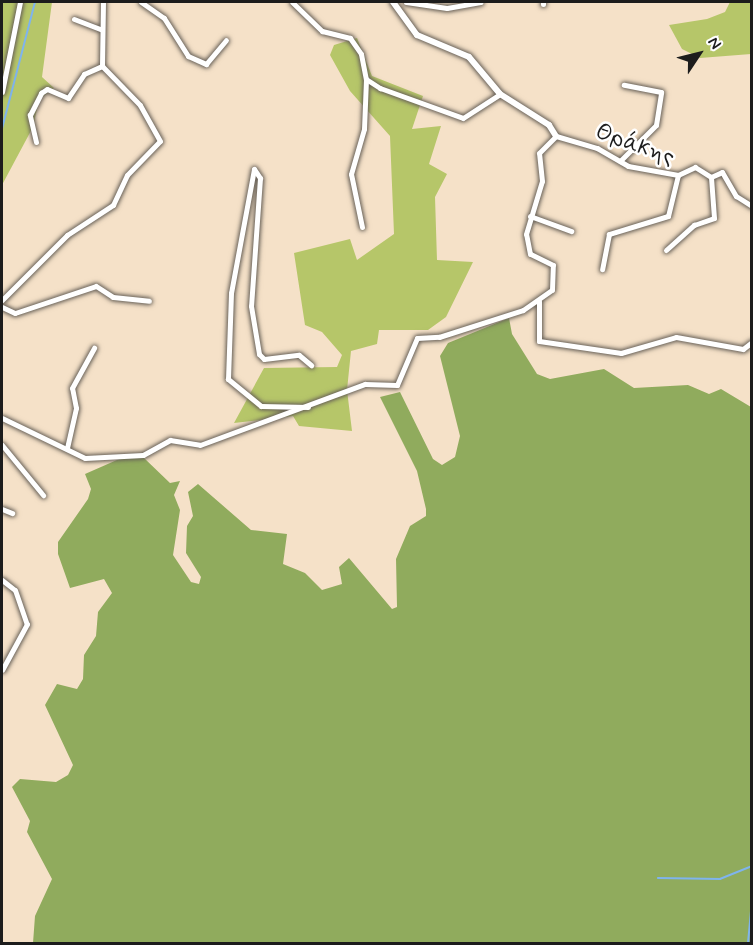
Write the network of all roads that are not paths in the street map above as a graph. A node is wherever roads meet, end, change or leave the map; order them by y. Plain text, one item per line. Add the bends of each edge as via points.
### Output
1 (20, 2) edge
2 (103, 2) edge
3 (141, 2) edge
4 (292, 2) edge
5 (393, 2) edge
6 (406, 2) edge
7 (480, 2) edge
8 (74, 19) dead end
9 (102, 30) junction
10 (226, 40) dead end
11 (102, 66) junction
12 (366, 79) junction
13 (624, 85) dead end
14 (2, 92) edge
15 (500, 94) junction
16 (556, 136) junction
17 (36, 142) dead end
18 (620, 161) junction
19 (678, 175) junction
20 (711, 177) junction
21 (752, 206) edge
22 (530, 216) junction
23 (362, 227) dead end
24 (571, 231) dead end
25 (666, 250) dead end
26 (602, 269) dead end
27 (2, 300) edge
28 (149, 301) dead end
29 (539, 301) junction
30 (2, 307) edge
31 (752, 342) edge
32 (94, 348) dead end
33 (311, 364) dead end
34 (309, 407) junction
35 (2, 418) edge
36 (2, 445) edge
37 (67, 448) junction
38 (43, 495) dead end
39 (2, 508) edge
40 (12, 513) dead end
41 (2, 580) edge
42 (2, 670) edge

1 - 14 street
2 - 9 street
3 - 10 street via 164,18 188,56 206,64
4 - 12 street via 322,31 350,38 361,54
5 - 15 street via 417,35 469,57
6 - 7 street via 447,8
8 - 9 street
9 - 11 street
11 - 17 street via 84,74 68,98 47,89 41,93 30,115
11 - 27 street via 160,132 159,143 126,175 110,207 67,235
12 - 15 street via 458,118 473,116
12 - 23 street via 364,129 351,174
13 - 18 street via 661,92 656,125
15 - 16 street via 549,125
16 - 18 street, Θράκης
16 - 22 street via 539,153 542,181
18 - 19 street, Θράκης
19 - 20 street via 695,167
19 - 26 street, Θράκης via 668,216 609,234
20 - 21 street via 722,172 736,196
20 - 25 street via 713,219 693,225
22 - 24 street
22 - 29 street via 528,252 554,268 552,290
28 - 30 street via 113,297 96,286 15,313
29 - 31 street via 538,341 621,353 676,337 743,349
29 - 34 street via 440,337 417,338 398,384 365,384
32 - 37 street via 72,388 76,406
33 - 34 street via 299,355 264,359 260,354 251,306 260,178 254,169 231,293 228,379 261,406
34 - 37 street via 200,446 170,440 143,455 123,452 85,458
35 - 37 street
36 - 38 street
39 - 40 street
41 - 42 street via 15,590 27,624

